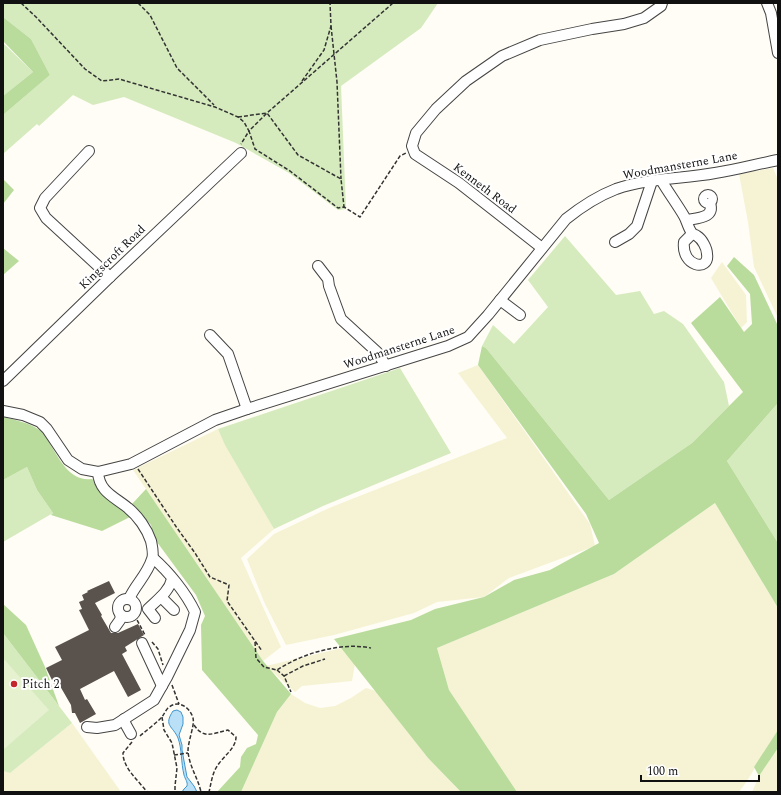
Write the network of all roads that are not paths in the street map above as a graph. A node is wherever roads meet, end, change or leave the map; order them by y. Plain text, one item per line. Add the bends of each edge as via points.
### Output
1 (662, 3) edge
2 (767, 3) edge
3 (776, 29) edge
4 (778, 53) edge
5 (89, 151) dead end
6 (241, 153) road end
7 (778, 160) edge
8 (656, 180) junction
9 (710, 203) dead end
10 (687, 220) junction
11 (692, 234) dead end
12 (615, 242) dead end
13 (542, 248) junction
14 (318, 266) dead end
15 (110, 277) junction
16 (500, 300) junction
17 (520, 315) dead end
18 (210, 335) dead end
19 (386, 366) junction
20 (3, 381) edge
21 (247, 409) junction
22 (3, 411) edge
23 (98, 472) junction
24 (153, 558) junction
25 (172, 579) junction
26 (162, 596) junction
27 (174, 610) dead end
28 (155, 618) dead end
29 (115, 627) dead end
30 (142, 643) dead end
31 (162, 686) junction
32 (124, 719) junction
33 (87, 727) dead end
34 (134, 738) road end

1 - 13 street, Kenneth Road via 644,18 540,40 502,56 466,81 436,109 416,133 412,146 415,154 459,183
2 - 3 street
3 - 4 street
5 - 15 street via 45,198 40,208 46,218
6 - 15 street, Kingscroft Road
7 - 8 street, Woodmansterne Lane via 715,173
8 - 10 street
8 - 12 street via 636,226 629,234
8 - 13 street, Woodmansterne Lane via 617,188 603,194 566,219
9 - 10 street via 710,212 703,217
10 - 11 street
13 - 16 street, Woodmansterne Lane
14 - 19 street via 328,279 341,319 377,352
15 - 20 street, Kingscroft Road
16 - 17 street
16 - 19 street, Woodmansterne Lane via 468,337
18 - 21 street via 228,354
19 - 21 street, Woodmansterne Lane
21 - 23 street, Woodmansterne Lane via 215,420 135,462
22 - 23 street, Woodmansterne Lane via 40,422 68,460 82,469
23 - 24 street via 98,481 105,491 130,509 148,533
24 - 25 street
24 - 29 street via 129,599 134,602 136,611 127,618 121,615
25 - 26 street
25 - 31 street via 195,612 190,630
26 - 27 street
26 - 28 street via 148,609
30 - 31 street
31 - 32 street via 154,700
32 - 33 street via 116,725
32 - 34 street

